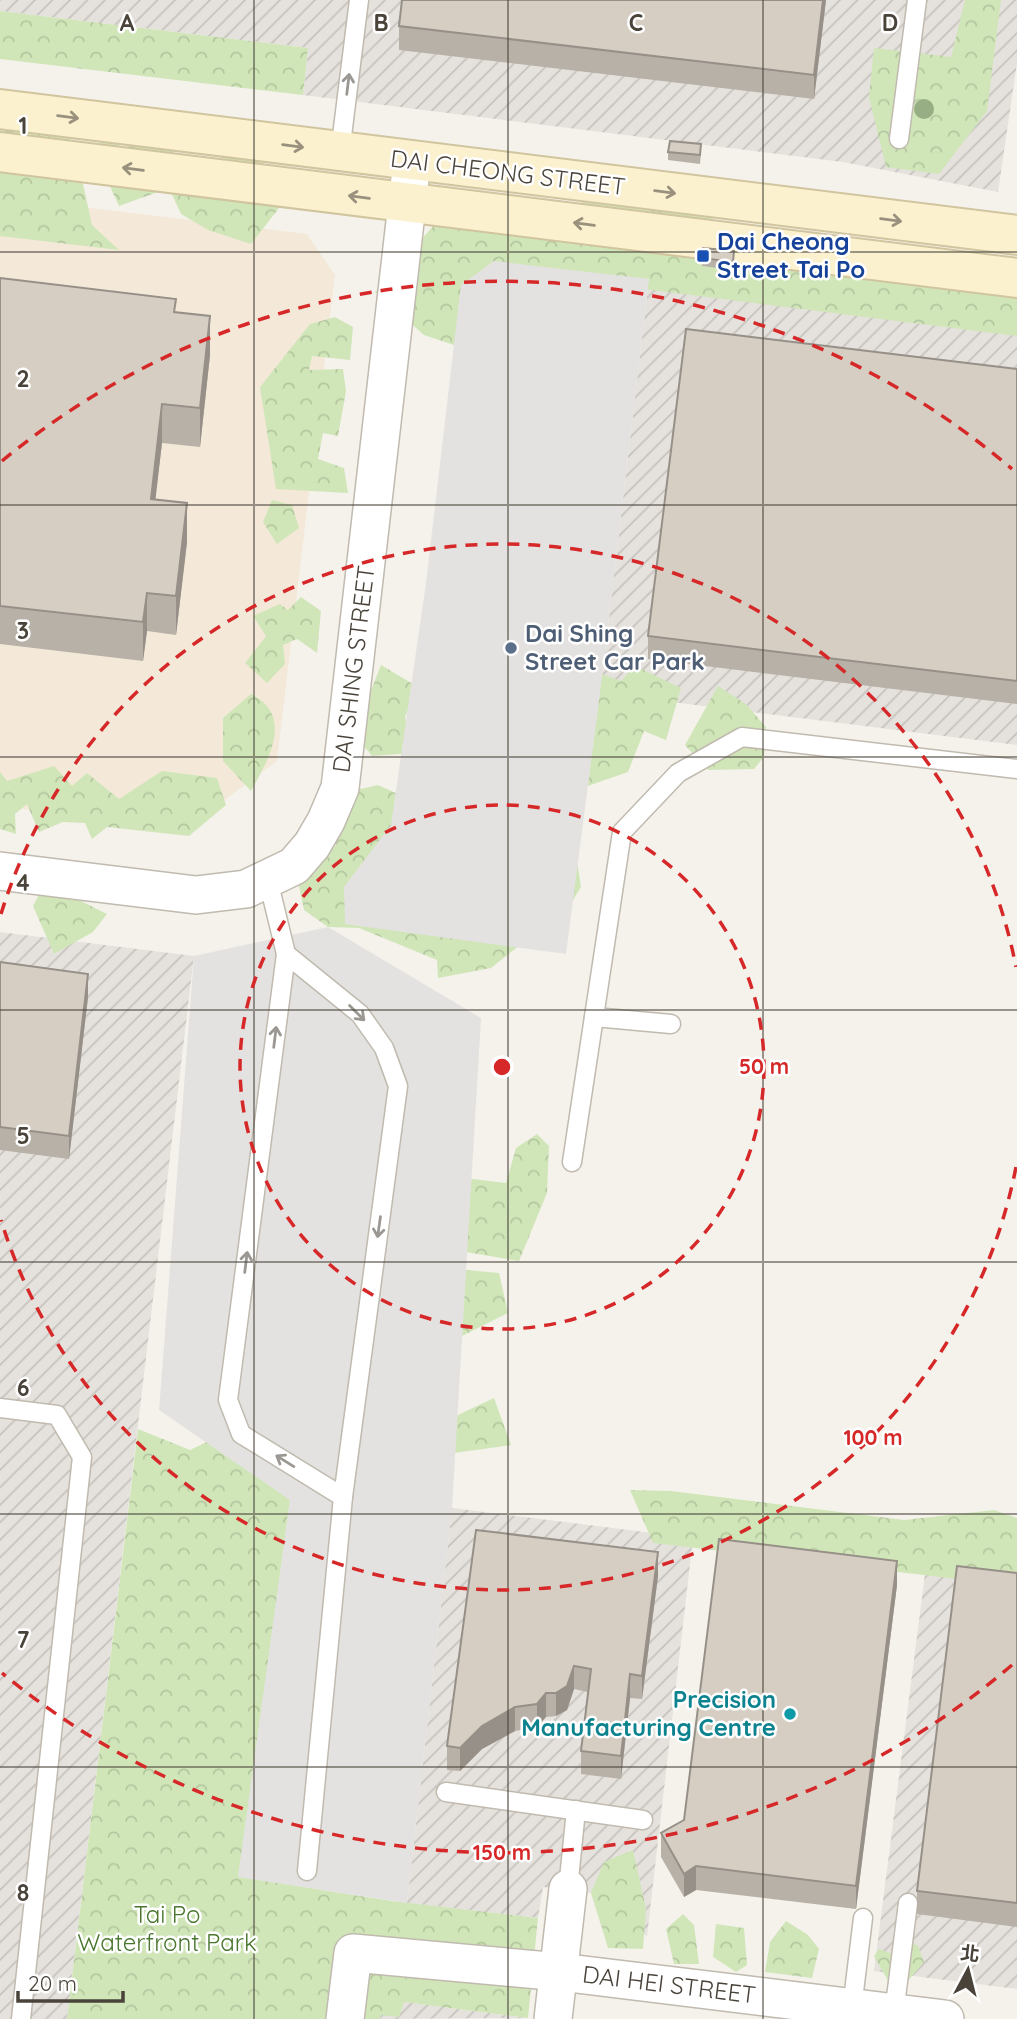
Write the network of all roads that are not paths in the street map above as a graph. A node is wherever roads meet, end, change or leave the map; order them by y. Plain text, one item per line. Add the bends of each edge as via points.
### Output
1 (359, 0) edge
2 (917, 0) edge
3 (0, 109) edge
4 (899, 139) dead end
5 (0, 152) edge
6 (340, 152) junction
7 (412, 161) junction
8 (408, 203) junction
9 (1017, 236) edge
10 (1017, 278) edge
11 (1017, 769) edge
12 (0, 871) edge
13 (268, 880) junction
14 (286, 954) junction
15 (594, 1017) junction
16 (671, 1024) dead end
17 (572, 1162) dead end
18 (0, 1408) edge
19 (344, 1497) junction
20 (446, 1792) dead end
21 (576, 1810) junction
22 (643, 1820) dead end
23 (307, 1871) dead end
24 (568, 1889) joint
25 (908, 1903) dead end
26 (863, 1918) dead end
27 (559, 1972) junction
28 (852, 2008) junction
29 (894, 2013) junction
30 (21, 2019) edge
31 (345, 2019) edge
32 (553, 2019) edge
33 (945, 2019) edge

6 -> 1 lane
2 - 4 lane
3 -> 6 street, DAI CHEONG STREET
8 -> 5 street, DAI CHEONG STREET
6 - 7 street, DAI CHEONG STREET
7 - 8 street, DAI SHING STREET
7 -> 9 street, DAI CHEONG STREET
10 -> 8 street, DAI CHEONG STREET
8 - 13 street, DAI SHING STREET via 340,788 312,845 294,866
11 - 15 lane via 741,737 678,773 622,832
12 - 13 street, DAI SHING STREET via 196,895 246,889
13 - 14 lane
14 -> 19 lane via 360,1014 384,1048 398,1086
19 -> 14 lane via 241,1434 228,1400
15 - 16 lane
15 - 17 lane
18 - 30 lane via 57,1415 82,1457
19 - 23 lane
20 - 21 lane
21 - 22 lane
21 - 24 lane
24 - 27 street, DAI HEI STREET
25 - 29 lane
26 - 28 lane
27 - 28 street, DAI HEI STREET
27 - 31 street via 353,1953
27 - 32 street, DAI HEI STREET
28 - 29 street, DAI HEI STREET
29 - 33 street, DAI HEI STREET

